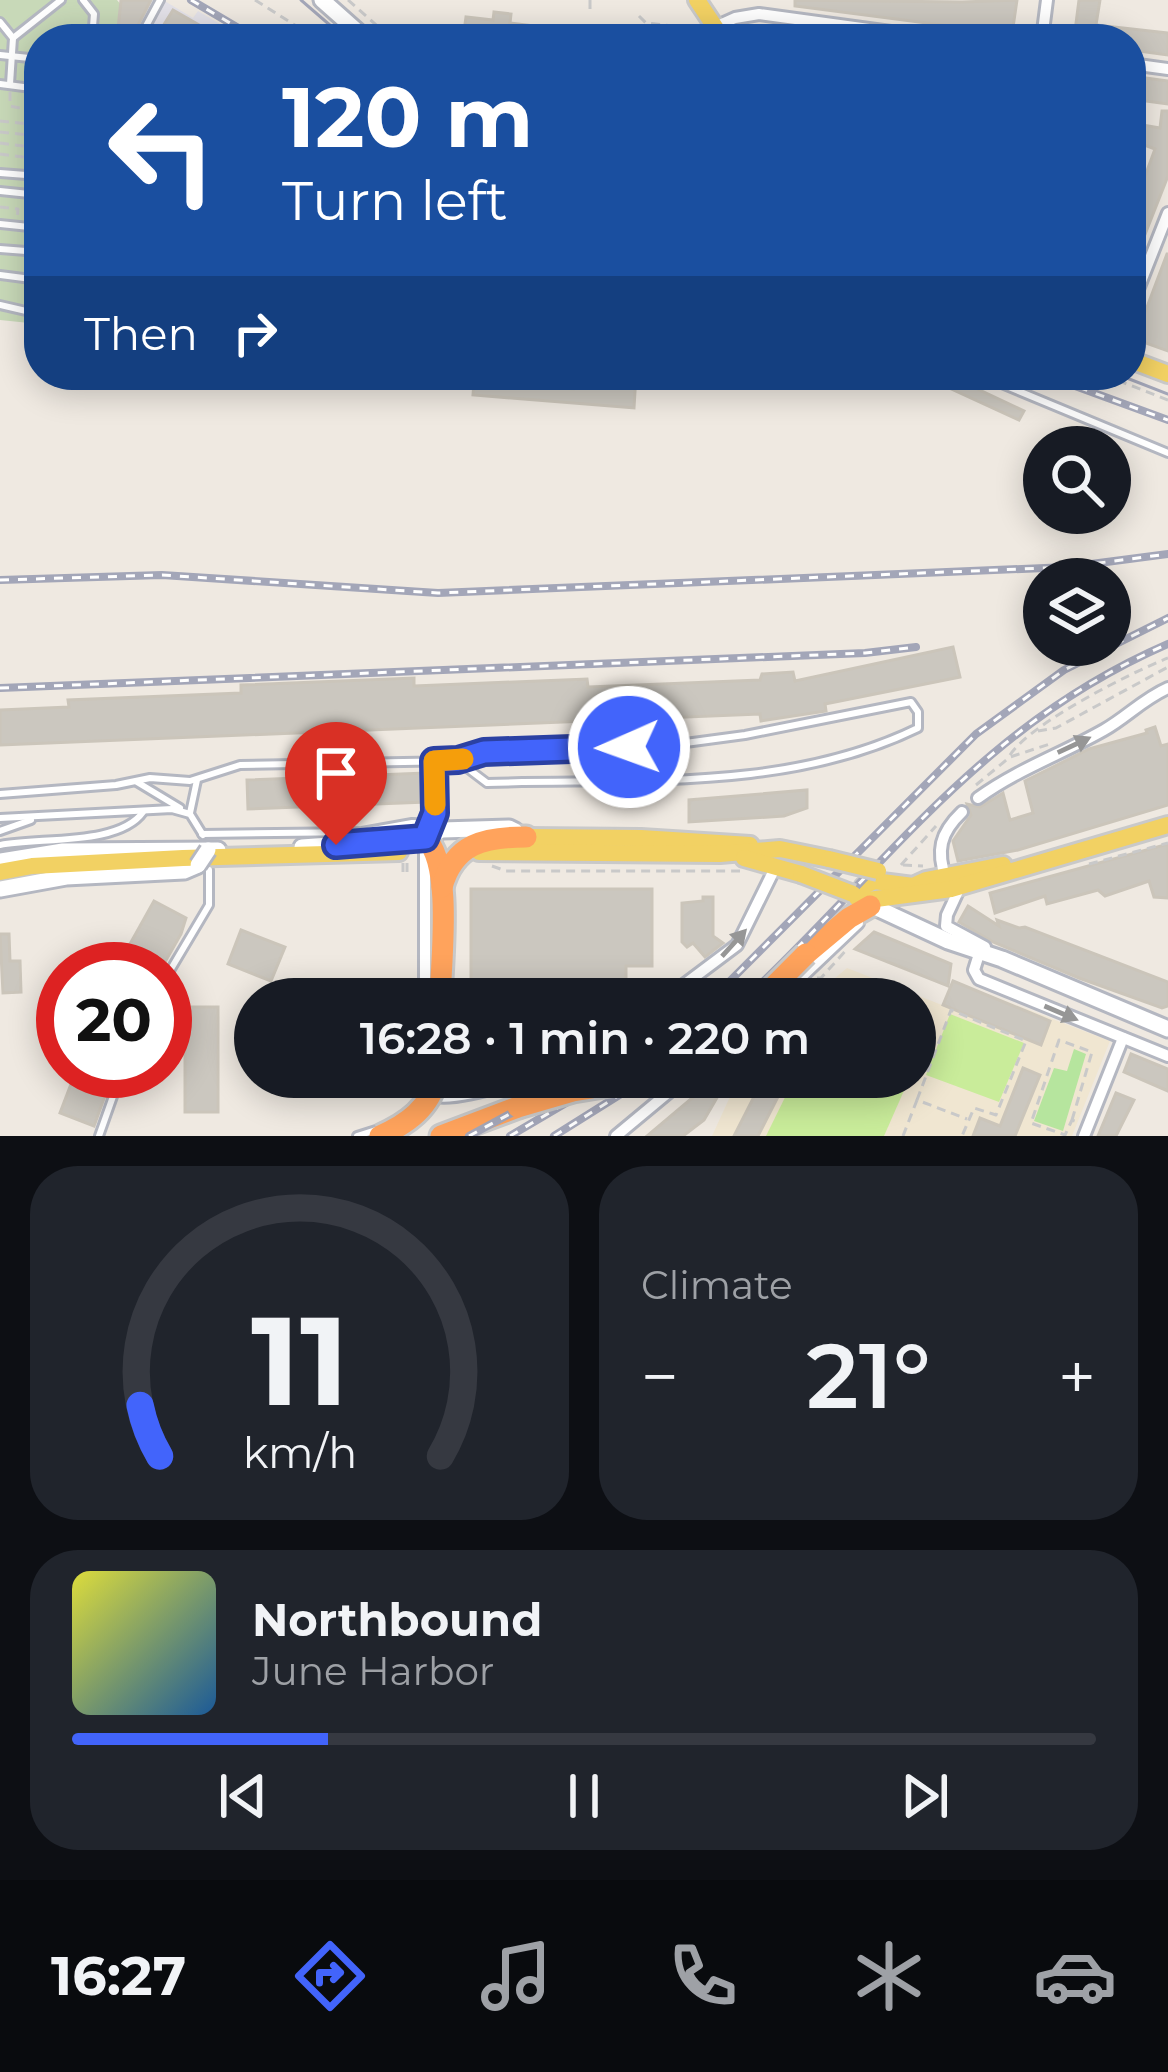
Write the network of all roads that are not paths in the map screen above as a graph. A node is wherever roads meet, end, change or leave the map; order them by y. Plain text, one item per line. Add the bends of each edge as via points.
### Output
1 (61, 0) edge
2 (322, 0) edge
3 (761, 0) edge
4 (759, 14) junction
5 (0, 22) edge
6 (31, 24) edge
7 (349, 24) edge
8 (729, 24) edge
9 (832, 24) edge
10 (24, 30) edge
11 (14, 38) junction
12 (0, 55) edge
13 (12, 56) junction
14 (24, 57) edge
15 (0, 84) edge
16 (10, 84) junction
17 (24, 86) edge
18 (1168, 213) edge
19 (1146, 269) edge
20 (1016, 390) edge
21 (1168, 453) edge
22 (1164, 684) edge
23 (458, 760) junction
24 (434, 761) junction
25 (197, 780) junction
26 (137, 782) junction
27 (0, 794) edge
28 (978, 798) dead end
29 (144, 810) junction
30 (962, 812) dead end
31 (190, 814) junction
32 (0, 818) edge
33 (40, 818) junction
34 (1168, 825) edge
35 (428, 830) junction
36 (0, 831) edge
37 (516, 837) junction
38 (205, 842) junction
39 (0, 845) edge
40 (778, 857) junction
41 (481, 858) road end
42 (403, 859) dead end
43 (829, 859) junction
44 (0, 861) edge
45 (204, 867) junction
46 (926, 873) junction
47 (0, 881) edge
48 (442, 888) junction
49 (952, 888) junction
50 (865, 902) junction
51 (947, 915) junction
52 (187, 942) edge
53 (980, 954) junction
54 (1002, 959) junction
55 (425, 978) edge
56 (440, 978) edge
57 (692, 978) edge
58 (782, 978) edge
59 (800, 978) edge
60 (1168, 1029) edge
61 (1123, 1038) junction
62 (1168, 1056) edge
63 (112, 1098) edge
64 (429, 1098) edge
65 (431, 1098) edge
66 (548, 1098) edge
67 (662, 1098) edge
68 (1086, 1131) edge
69 (99, 1136) edge
70 (357, 1136) edge
71 (380, 1136) edge
72 (441, 1136) edge
73 (616, 1136) edge

1 - 6 lane
2 - 7 street
3 - 4 street
4 - 8 street
4 - 9 street
5 - 11 lane
10 - 11 lane
11 - 13 lane
12 - 13 lane
13 - 14 lane
13 - 16 lane
15 - 16 lane
16 - 17 lane
18 - 19 street
20 - 21 lane
28 -> 22 street via 1118,721
23 - 23 lane via 487,783 757,775 835,761 918,728 919,720 911,702 663,746 484,752
23 - 24 lane
24 - 25 lane via 240,765
24 - 35 lane
25 - 26 lane
25 - 31 lane
26 - 27 lane
26 - 31 lane
29 - 31 lane
29 - 33 lane
29 - 39 lane via 120,832
30 - 49 street via 939,854
31 - 38 lane
32 - 33 lane
33 - 36 lane
34 - 49 main road
35 - 37 street via 508,828
35 - 38 street
35 - 48 highway
35 - 55 street
37 - 40 main road via 698,840
37 - 48 highway via 470,844 452,861
38 - 44 street
38 - 45 street, bridge
40 - 41 main road
40 - 43 main road
40 - 50 main road, bridge
57 -> 40 street via 737,945
42 - 47 main road via 83,862
43 - 46 main road, bridge
43 - 50 main road, bridge
45 - 47 street
45 - 52 lane via 209,905
46 - 49 main road
46 - 50 main road via 914,886 874,881 864,886
48 - 56 highway
49 - 50 main road
49 - 51 street
50 - 51 street via 933,922
50 - 53 street
50 - 58 highway, bridge
50 - 59 street via 865,916
51 - 54 street via 953,932
53 - 54 street
53 -> 61 street via 979,979
54 - 60 street
61 - 62 street
61 - 68 street
63 - 69 lane
64 - 71 highway, bridge
65 - 70 lane
66 - 72 highway, bridge
67 - 73 street

